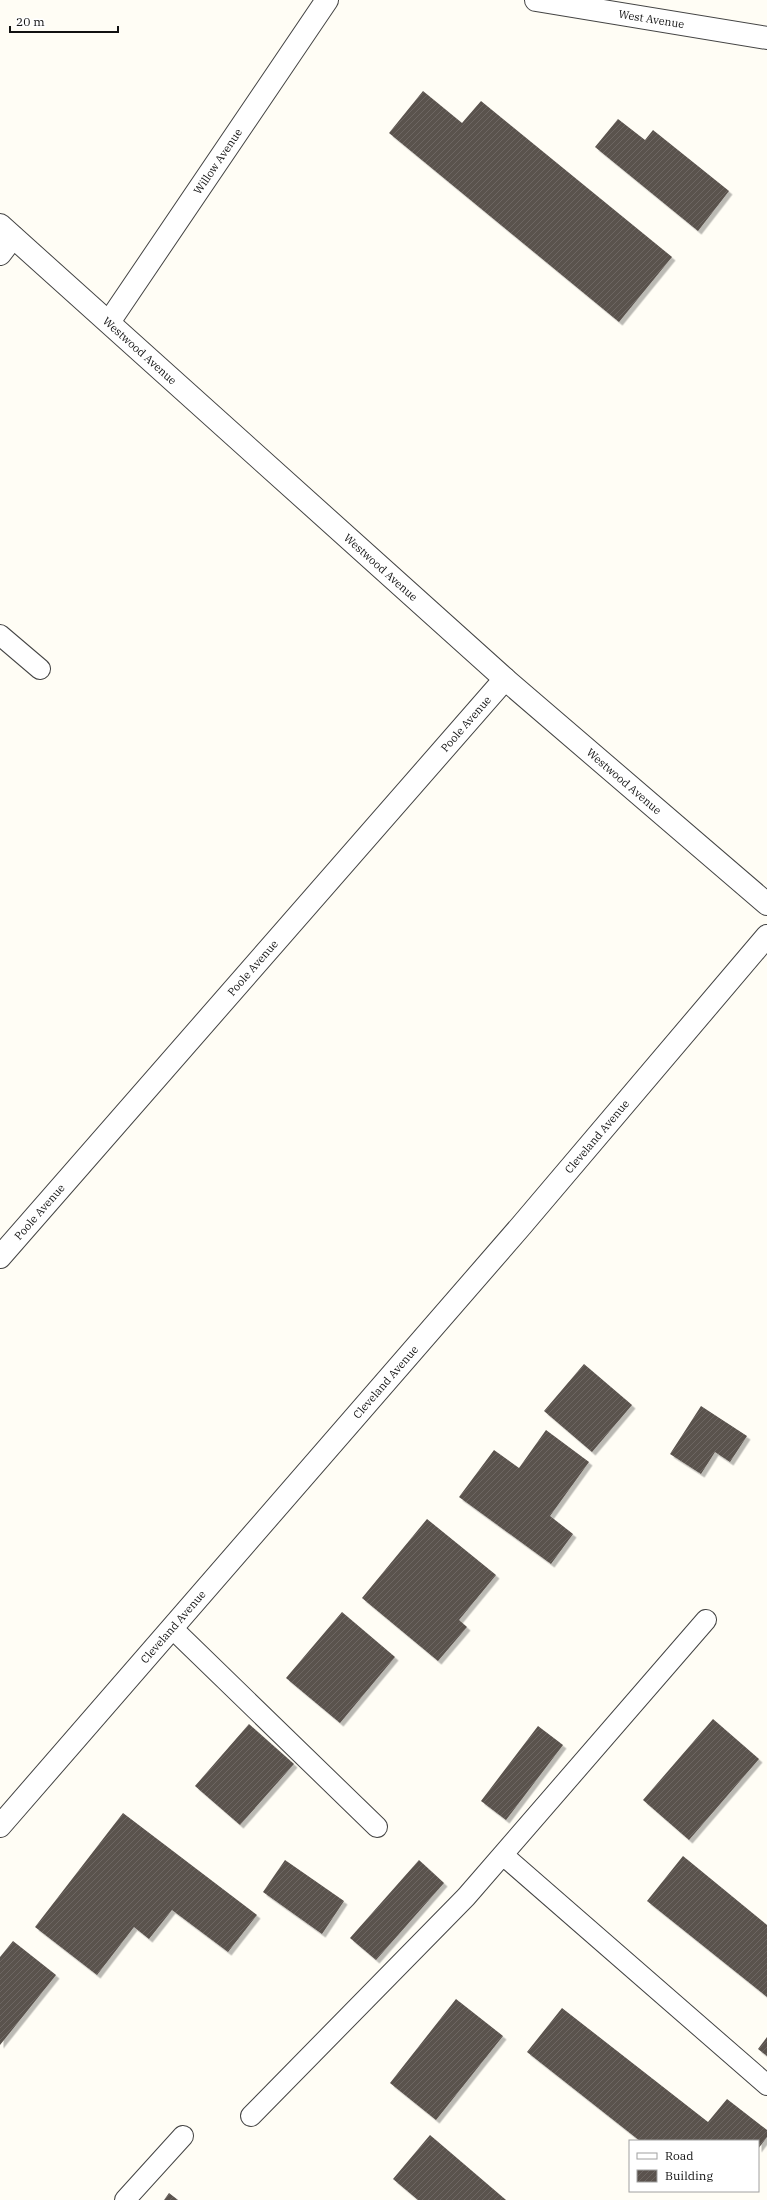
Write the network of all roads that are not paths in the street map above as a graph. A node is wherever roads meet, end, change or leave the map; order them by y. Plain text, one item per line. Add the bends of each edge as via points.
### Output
1 (326, 0) edge
2 (536, 0) edge
3 (767, 38) edge
4 (7, 231) edge
5 (0, 254) edge
6 (109, 322) junction
7 (0, 635) edge
8 (40, 669) dead end
9 (505, 679) junction
10 (767, 904) edge
11 (767, 936) edge
12 (0, 1257) edge
13 (706, 1620) dead end
14 (172, 1628) junction
15 (0, 1826) edge
16 (377, 1827) dead end
17 (504, 1855) junction
18 (767, 2085) edge
19 (251, 2116) dead end
20 (183, 2136) dead end
21 (125, 2200) edge

1 - 6 street, Willow Avenue
2 - 3 street, West Avenue
4 - 5 street
4 - 6 street, Westwood Avenue
6 - 9 street, Westwood Avenue
7 - 8 lane
9 - 10 street, Westwood Avenue
9 - 12 street, Poole Avenue
11 - 14 street, Cleveland Avenue via 521,1226
13 - 17 lane
14 - 15 street, Cleveland Avenue
14 - 16 lane
17 - 18 lane
17 - 19 lane
20 - 21 lane

